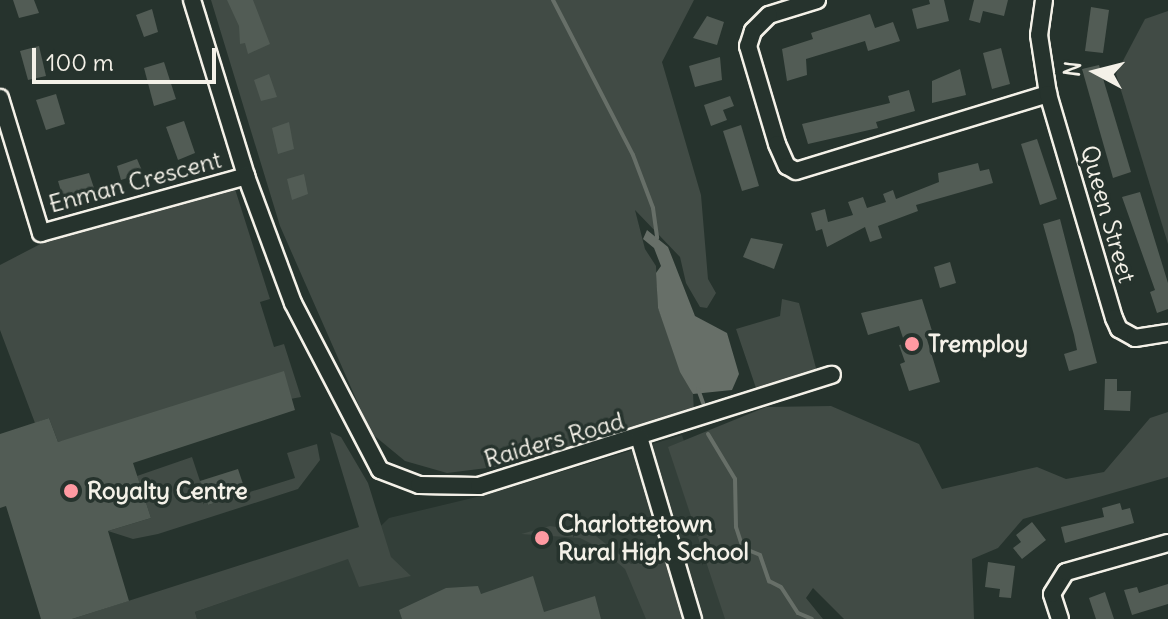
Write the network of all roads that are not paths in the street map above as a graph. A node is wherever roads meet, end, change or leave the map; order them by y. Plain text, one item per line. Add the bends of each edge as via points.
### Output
1 (192, 0) edge
2 (817, 0) edge
3 (1044, 0) edge
4 (1048, 94) junction
5 (0, 98) edge
6 (246, 176) junction
7 (1168, 333) edge
8 (832, 375) dead end
9 (639, 437) junction
10 (1168, 543) edge
11 (693, 619) edge
12 (1060, 619) edge

1 - 6 street, Enman Crescent
2 - 4 street via 769,15 753,31 748,46 777,144 787,166 796,171
3 - 4 street, Queen Street via 1039,35
4 - 7 street, Queen Street via 1119,329 1135,338
5 - 6 street, Enman Crescent via 41,233
6 - 9 street, Raiders Road via 293,303 380,470 419,485 479,486
8 - 9 street
9 - 11 street, Raiders Road
10 - 12 street via 1066,572 1052,594

